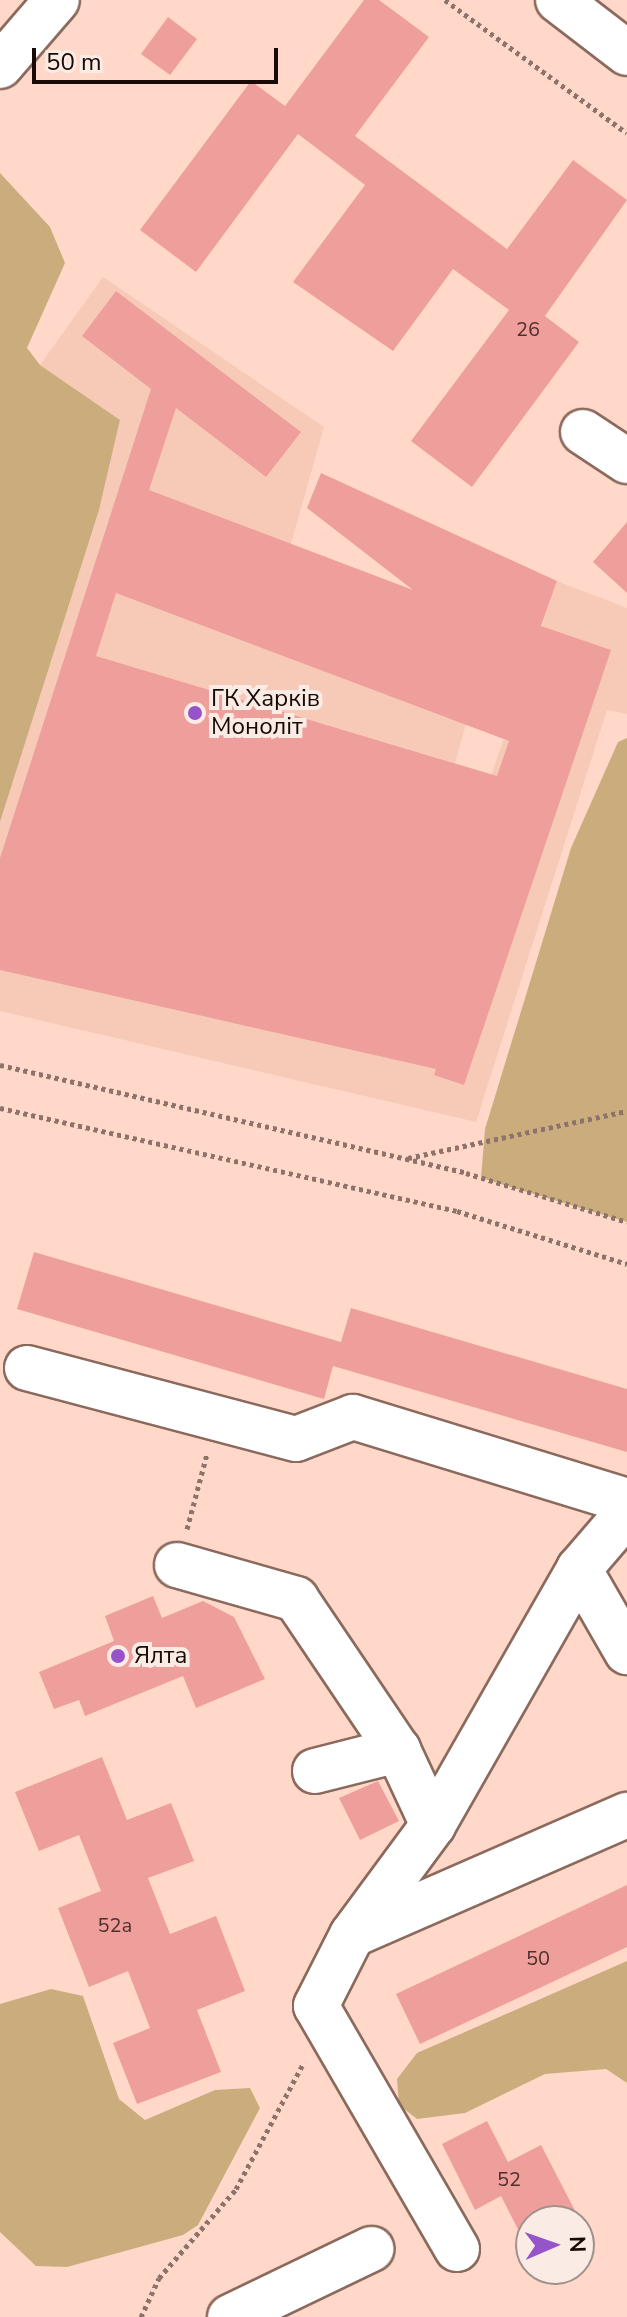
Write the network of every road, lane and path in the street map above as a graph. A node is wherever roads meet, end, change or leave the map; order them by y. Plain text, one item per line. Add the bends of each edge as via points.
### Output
1 (57, 0) edge
2 (445, 0) edge
3 (558, 0) edge
4 (627, 53) edge
5 (0, 66) edge
6 (627, 133) edge
7 (583, 432) dead end
8 (627, 461) edge
9 (0, 1065) edge
10 (0, 1108) edge
11 (627, 1111) edge
12 (403, 1159) junction
13 (627, 1222) edge
14 (627, 1264) edge
15 (27, 1368) dead end
16 (216, 1418) junction
17 (627, 1501) edge
18 (627, 1513) edge
19 (177, 1565) joint
20 (579, 1569) junction
21 (627, 1652) edge
22 (398, 1750) junction
23 (315, 1771) dead end
24 (627, 1815) edge
25 (433, 1825) junction
26 (352, 1935) junction
27 (326, 2023) junction
28 (371, 2249) dead end
29 (457, 2249) dead end
30 (141, 2317) edge
31 (230, 2317) edge

1 - 5 street
2 - 6 path
3 - 4 street
7 - 8 street
9 - 12 path
10 - 14 path via 457,1211
11 - 12 path
12 - 13 path
15 - 16 street
16 - 17 street via 296,1439 353,1417
16 - 19 path
18 - 20 street
19 - 22 street via 296,1599
20 - 21 street
20 - 25 street
22 - 23 street
22 - 25 street
24 - 26 street
25 - 26 street
26 - 27 street via 316,2006
27 - 29 street
27 - 30 path via 236,2189 159,2278
28 - 31 street

